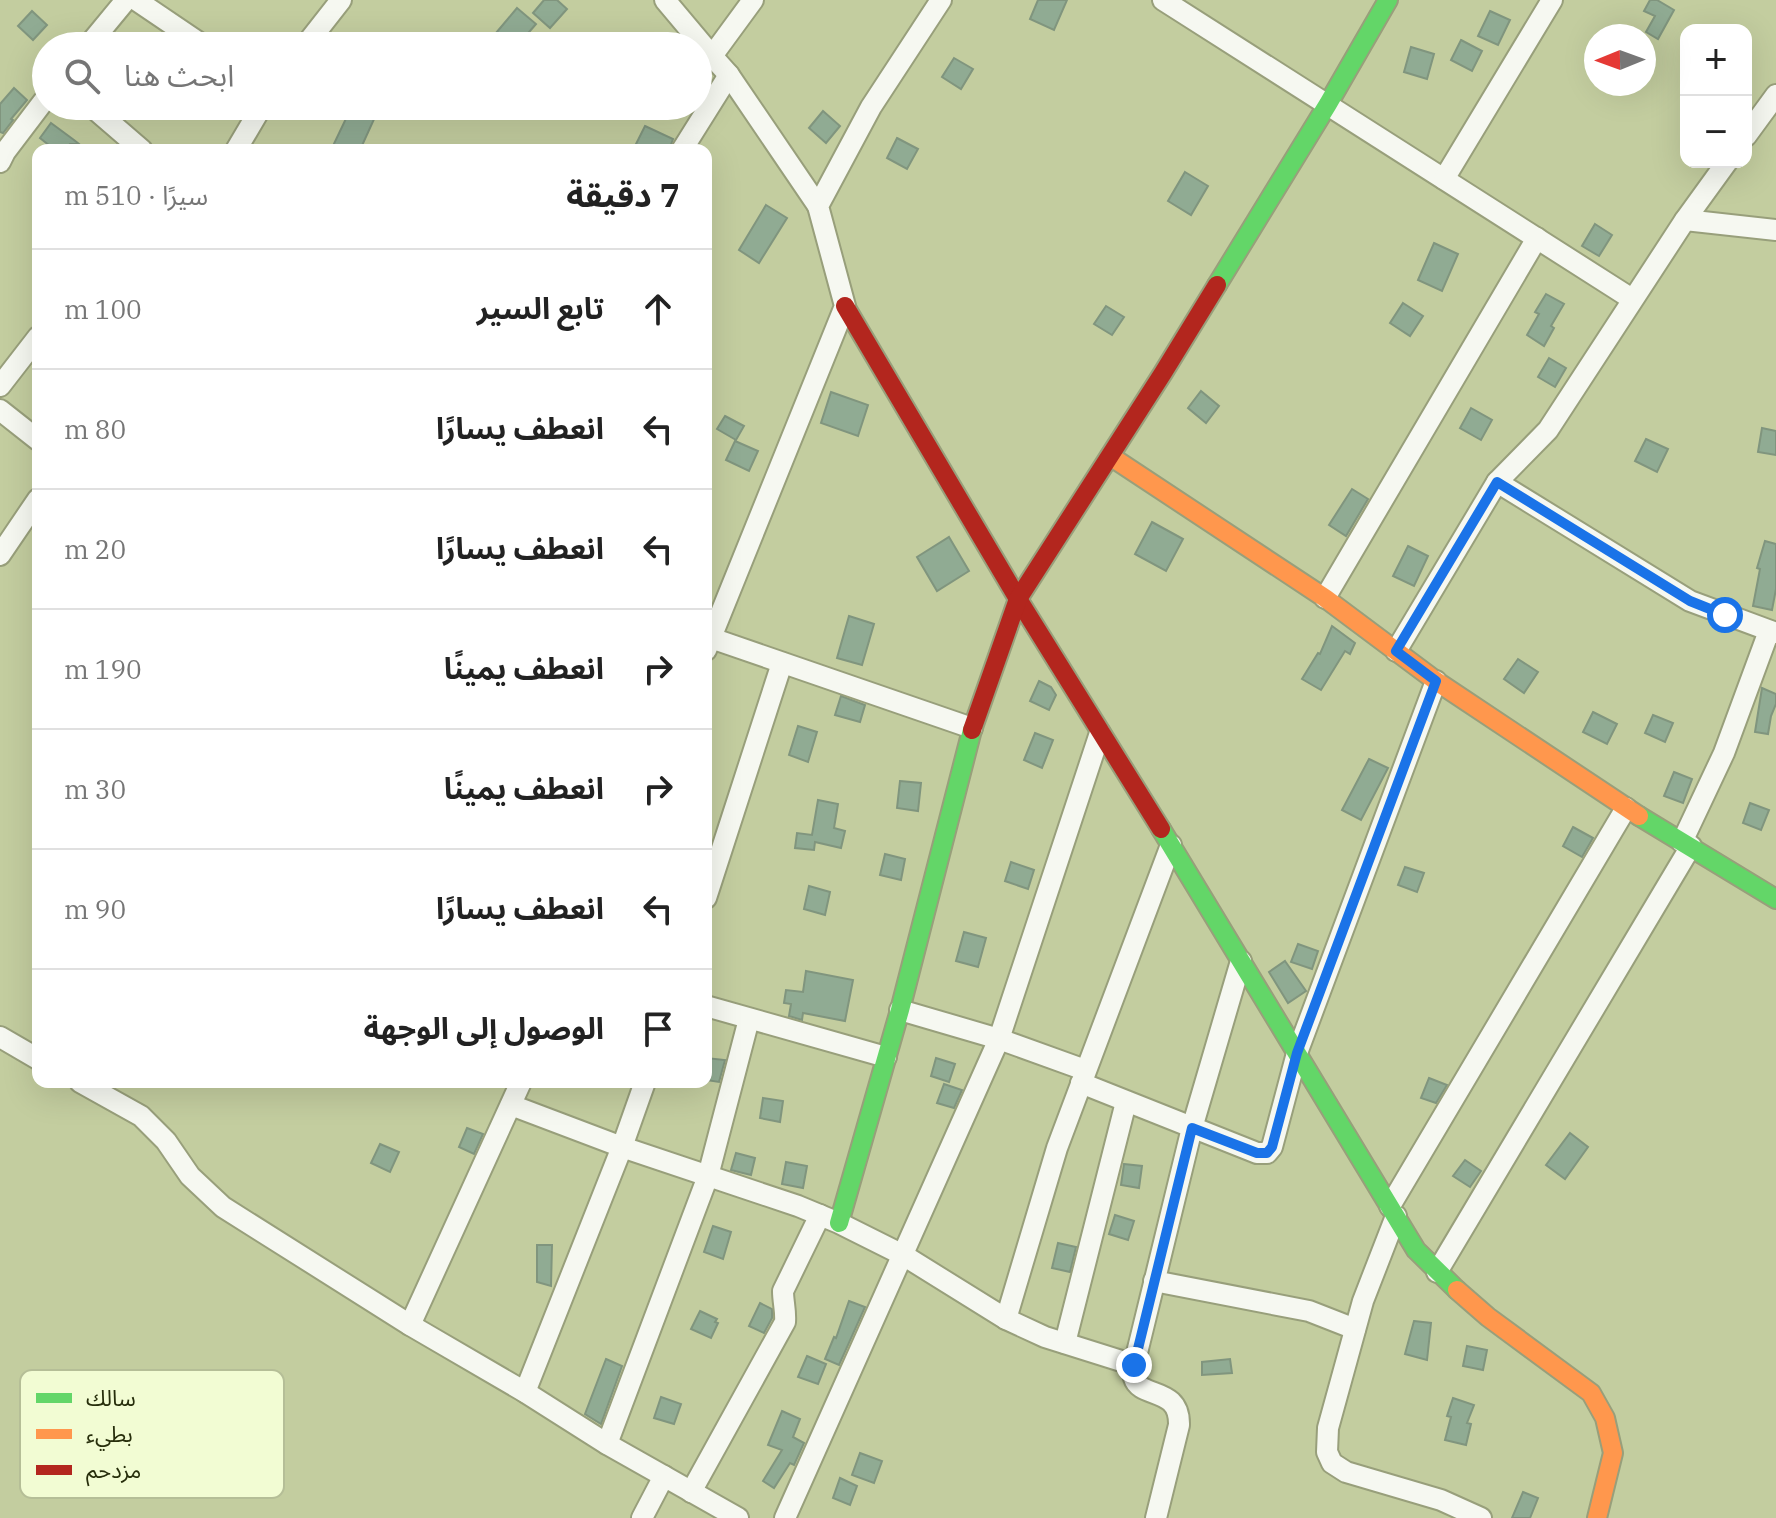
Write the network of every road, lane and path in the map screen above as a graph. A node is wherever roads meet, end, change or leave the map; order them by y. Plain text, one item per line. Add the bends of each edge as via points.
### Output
1 (126, 0) edge
2 (136, 0) edge
3 (341, 0) edge
4 (665, 0) edge
5 (753, 0) edge
6 (941, 0) edge
7 (1163, 0) edge
8 (1388, 0) edge
9 (1552, 0) edge
10 (100, 32) edge
11 (183, 32) edge
12 (316, 32) edge
13 (692, 32) edge
14 (712, 56) joint
15 (729, 75) junction
16 (1776, 95) edge
17 (712, 102) edge
18 (1328, 104) junction
19 (32, 116) edge
20 (107, 120) edge
21 (254, 120) edge
22 (701, 120) edge
23 (1752, 128) edge
24 (135, 144) edge
25 (240, 144) edge
26 (686, 144) edge
27 (0, 162) edge
28 (1723, 168) edge
29 (1444, 179) junction
30 (818, 206) junction
31 (1685, 220) junction
32 (1776, 230) edge
33 (1537, 238) junction
34 (1632, 299) junction
35 (845, 306) junction
36 (32, 345) edge
37 (0, 386) edge
38 (0, 410) edge
39 (32, 435) edge
40 (1110, 456) junction
41 (1497, 482) junction
42 (32, 507) edge
43 (3, 543) edge
44 (1325, 598) junction
45 (1018, 599) junction
46 (712, 628) edge
47 (1773, 632) edge
48 (712, 634) edge
49 (1396, 651) junction
50 (782, 663) junction
51 (1436, 681) junction
52 (972, 728) junction
53 (1100, 733) junction
54 (1626, 808) junction
55 (1686, 844) junction
56 (1171, 845) junction
57 (712, 879) edge
58 (1776, 899) edge
59 (1241, 961) junction
60 (712, 1008) edge
61 (900, 1010) junction
62 (749, 1019) junction
63 (0, 1037) edge
64 (999, 1039) junction
65 (32, 1049) edge
66 (1297, 1053) junction
67 (886, 1057) junction
68 (1083, 1077) junction
69 (91, 1088) edge
70 (518, 1088) edge
71 (643, 1088) edge
72 (1126, 1102) junction
73 (511, 1105) junction
74 (1192, 1128) junction
75 (622, 1147) junction
76 (708, 1176) junction
77 (1393, 1211) junction
78 (829, 1219) junction
79 (903, 1255) junction
80 (1437, 1272) junction
81 (1154, 1281) junction
82 (1006, 1319) junction
83 (410, 1325) junction
84 (1355, 1329) junction
85 (1065, 1343) junction
86 (1134, 1365) junction
87 (525, 1392) junction
88 (607, 1444) junction
89 (664, 1476) junction
90 (691, 1492) junction
91 (642, 1518) edge
92 (738, 1518) edge
93 (785, 1518) edge
94 (1156, 1518) edge
95 (1481, 1518) edge
96 (1597, 1518) edge

1 - 10 street
2 - 11 street
3 - 12 street
4 - 13 street
5 - 14 street
6 - 30 street via 871,107
7 - 18 street
8 - 18 street
9 - 29 street
14 - 15 street
15 - 17 street
15 - 30 street
16 - 23 street
18 - 29 street
18 - 40 street
19 - 27 street
20 - 24 street
21 - 25 street
22 - 26 street
28 - 31 street
29 - 33 street
30 - 35 street
31 - 32 street
31 - 34 street
33 - 34 street
33 - 44 street
34 - 41 street via 1548,430
35 - 45 street
35 - 46 street
36 - 37 street
38 - 39 street
40 - 44 street
40 - 45 street
41 - 47 street via 1690,601
41 - 49 street
42 - 43 street
44 - 49 street
45 - 52 street
45 - 53 street
47 - 55 street
48 - 50 street
49 - 51 street
50 - 52 street
50 - 57 street
51 - 54 street
51 - 66 street
52 - 61 street
53 - 56 street
53 - 64 street
54 - 55 street
54 - 77 street
55 - 58 street
55 - 80 street
56 - 59 street
56 - 68 street
59 - 66 street
59 - 74 street
60 - 62 street
61 - 64 street
61 - 67 street
62 - 67 street
62 - 76 street
63 - 65 street
64 - 68 street
64 - 79 street
66 - 74 street via 1267,1153
66 - 77 street
67 - 78 street
68 - 72 street
68 - 82 street
69 - 83 street via 141,1116 223,1207
70 - 73 street
71 - 75 street
72 - 74 street
72 - 85 street
73 - 75 street
73 - 83 street
74 - 81 street
75 - 76 street
75 - 87 street
76 - 78 street
76 - 88 street
77 - 80 street via 1416,1250
77 - 84 street
78 - 79 street
78 - 90 street via 783,1291 785,1322
79 - 82 street
79 - 93 street
80 - 96 street via 1591,1393 1605,1418 1613,1453
81 - 84 street via 1309,1311
81 - 86 street
82 - 85 street
83 - 87 street
84 - 95 street via 1328,1428 1332,1463
85 - 86 street
86 - 94 street via 1140,1387 1159,1394 1179,1414
87 - 88 street
88 - 89 street
89 - 90 street
89 - 91 street
90 - 92 street

